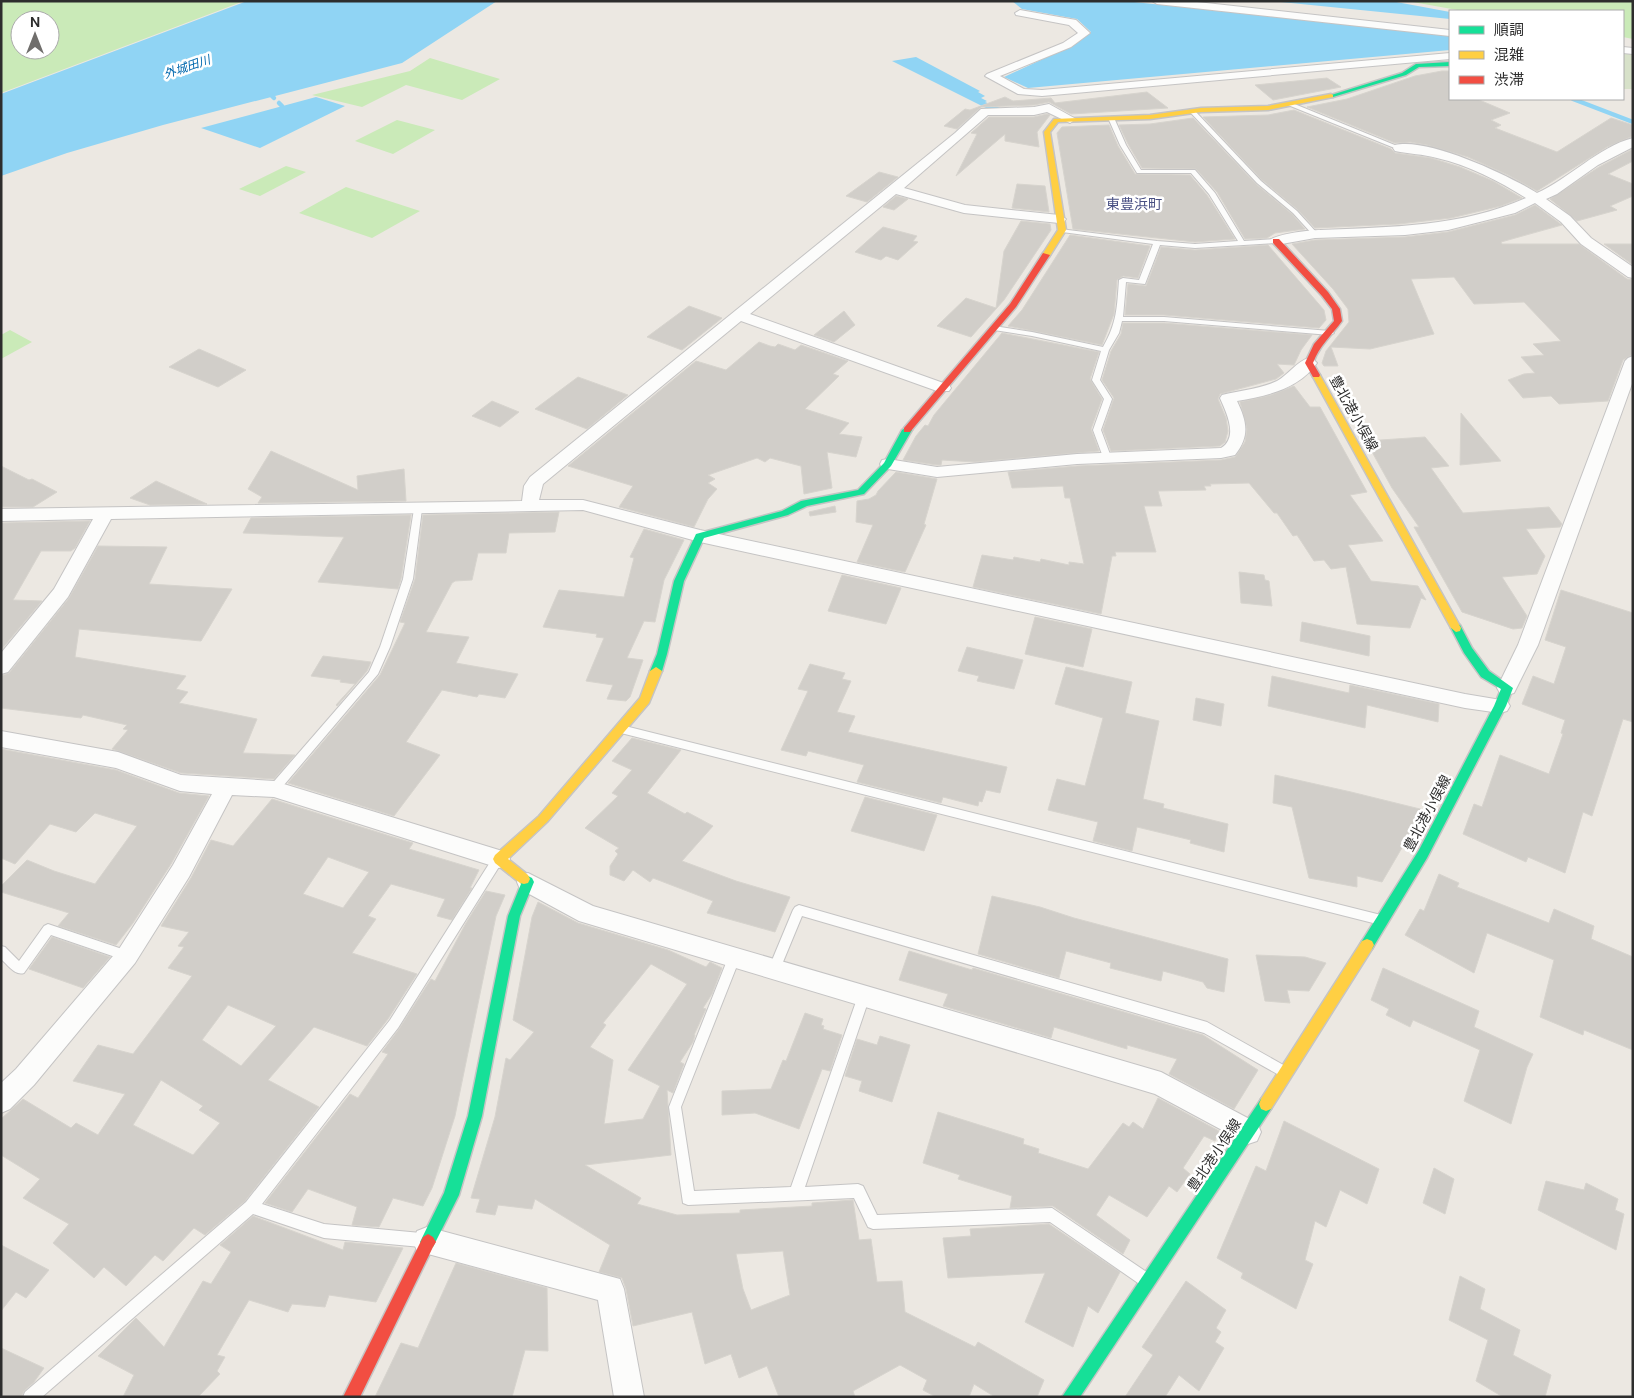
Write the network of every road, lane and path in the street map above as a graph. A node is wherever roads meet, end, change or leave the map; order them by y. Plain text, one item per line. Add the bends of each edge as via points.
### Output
1 (1157, 1) edge
2 (1189, 1) edge
3 (1020, 13) dead end
4 (1449, 28) edge
5 (1449, 33) edge
6 (1449, 56) edge
7 (1449, 64) edge
8 (1290, 104) junction
9 (1192, 111) junction
10 (1070, 119) junction
11 (1112, 120) junction
12 (1633, 142) edge
13 (1399, 148) joint
14 (894, 189) junction
15 (1536, 199) junction
16 (1060, 224) junction
17 (1315, 234) junction
18 (1276, 241) junction
19 (1157, 243) junction
20 (1242, 243) junction
21 (1633, 274) edge
22 (738, 315) junction
23 (1119, 319) junction
24 (994, 328) junction
25 (1331, 333) junction
26 (1105, 350) junction
27 (1633, 361) edge
28 (1310, 363) junction
29 (943, 388) junction
30 (1107, 457) junction
31 (888, 464) junction
32 (530, 506) junction
33 (418, 509) junction
34 (106, 514) junction
35 (1, 515) edge
36 (700, 536) junction
37 (1, 667) edge
38 (1504, 697) junction
39 (620, 728) junction
40 (1, 739) edge
41 (226, 787) junction
42 (274, 789) junction
43 (499, 859) junction
44 (528, 882) junction
45 (1383, 920) junction
46 (1, 951) edge
47 (127, 956) junction
48 (734, 958) junction
49 (774, 970) junction
50 (864, 996) junction
51 (1286, 1073) junction
52 (1, 1101) edge
53 (1248, 1132) junction
54 (796, 1192) junction
55 (251, 1206) junction
56 (428, 1241) junction
57 (1148, 1281) junction
58 (30, 1397) edge
59 (351, 1397) edge
60 (629, 1397) edge
61 (1070, 1397) edge

1 - 5 street
2 - 4 street
3 - 6 street via 1072,22 1085,33 1067,45 991,76 1022,92 1042,93
7 - 8 street via 1418,65 1404,74 1353,91
8 - 9 street via 1256,109
8 - 13 lane
9 - 11 street
9 - 17 lane via 1259,182 1295,212
10 - 11 street
10 - 14 street via 1049,108 985,112
10 - 16 street via 1056,120 1047,132
11 - 20 lane via 1139,172 1193,171 1212,192
12 - 15 street via 1594,162
13 - 15 street via 1454,158 1488,172
14 - 16 street via 964,209
14 - 22 street
15 - 17 street via 1510,210 1448,226
15 - 21 street
16 - 19 lane
16 - 24 street via 1013,305
17 - 18 street
18 - 20 lane
18 - 25 street via 1336,309 1338,321
19 - 20 lane via 1195,246
19 - 23 lane via 1142,282 1124,280
22 - 29 street
22 - 32 street via 536,481
23 - 25 lane via 1164,319
23 - 26 lane
24 - 26 lane
24 - 29 street
25 - 28 street via 1311,353
26 - 30 lane via 1096,380 1108,399 1097,430
27 - 38 street via 1528,644
28 - 30 street via 1283,385 1228,398 1238,425 1238,436 1229,451
28 - 38 street, 豊北港小俣線 via 1468,650
29 - 31 street via 904,433
30 - 31 street via 937,472
31 - 36 street via 861,492 804,503 784,513
32 - 33 street
32 - 36 street via 584,505
33 - 34 street
33 - 42 lane via 408,579 373,674
34 - 35 street
34 - 37 street via 61,593
36 - 38 street via 1465,701
36 - 39 street via 679,581 662,654 645,700
38 - 45 street, 豊北港小俣線 via 1424,854
39 - 43 street via 543,819
39 - 45 lane
40 - 41 street via 118,760 180,782
41 - 42 street
41 - 47 street via 181,871
42 - 43 street
43 - 44 street
43 - 55 lane via 394,1024
44 - 48 street via 587,914
44 - 56 street via 514,916 475,1116 451,1195
45 - 51 street, 豊北港小俣線
46 - 47 lane via 20,968 48,929
47 - 52 street
48 - 49 street
48 - 54 lane via 675,1107 688,1198
49 - 50 street
49 - 51 lane via 799,910 1207,1028
50 - 53 street via 1161,1084
50 - 54 lane
51 - 53 street, 豊北港小俣線
53 - 57 street, 豊北港小俣線
54 - 57 lane via 858,1191 873,1222 1052,1215
55 - 56 lane via 324,1231
55 - 58 lane
56 - 59 street
56 - 60 street via 610,1289
57 - 61 street, 豊北港小俣線

